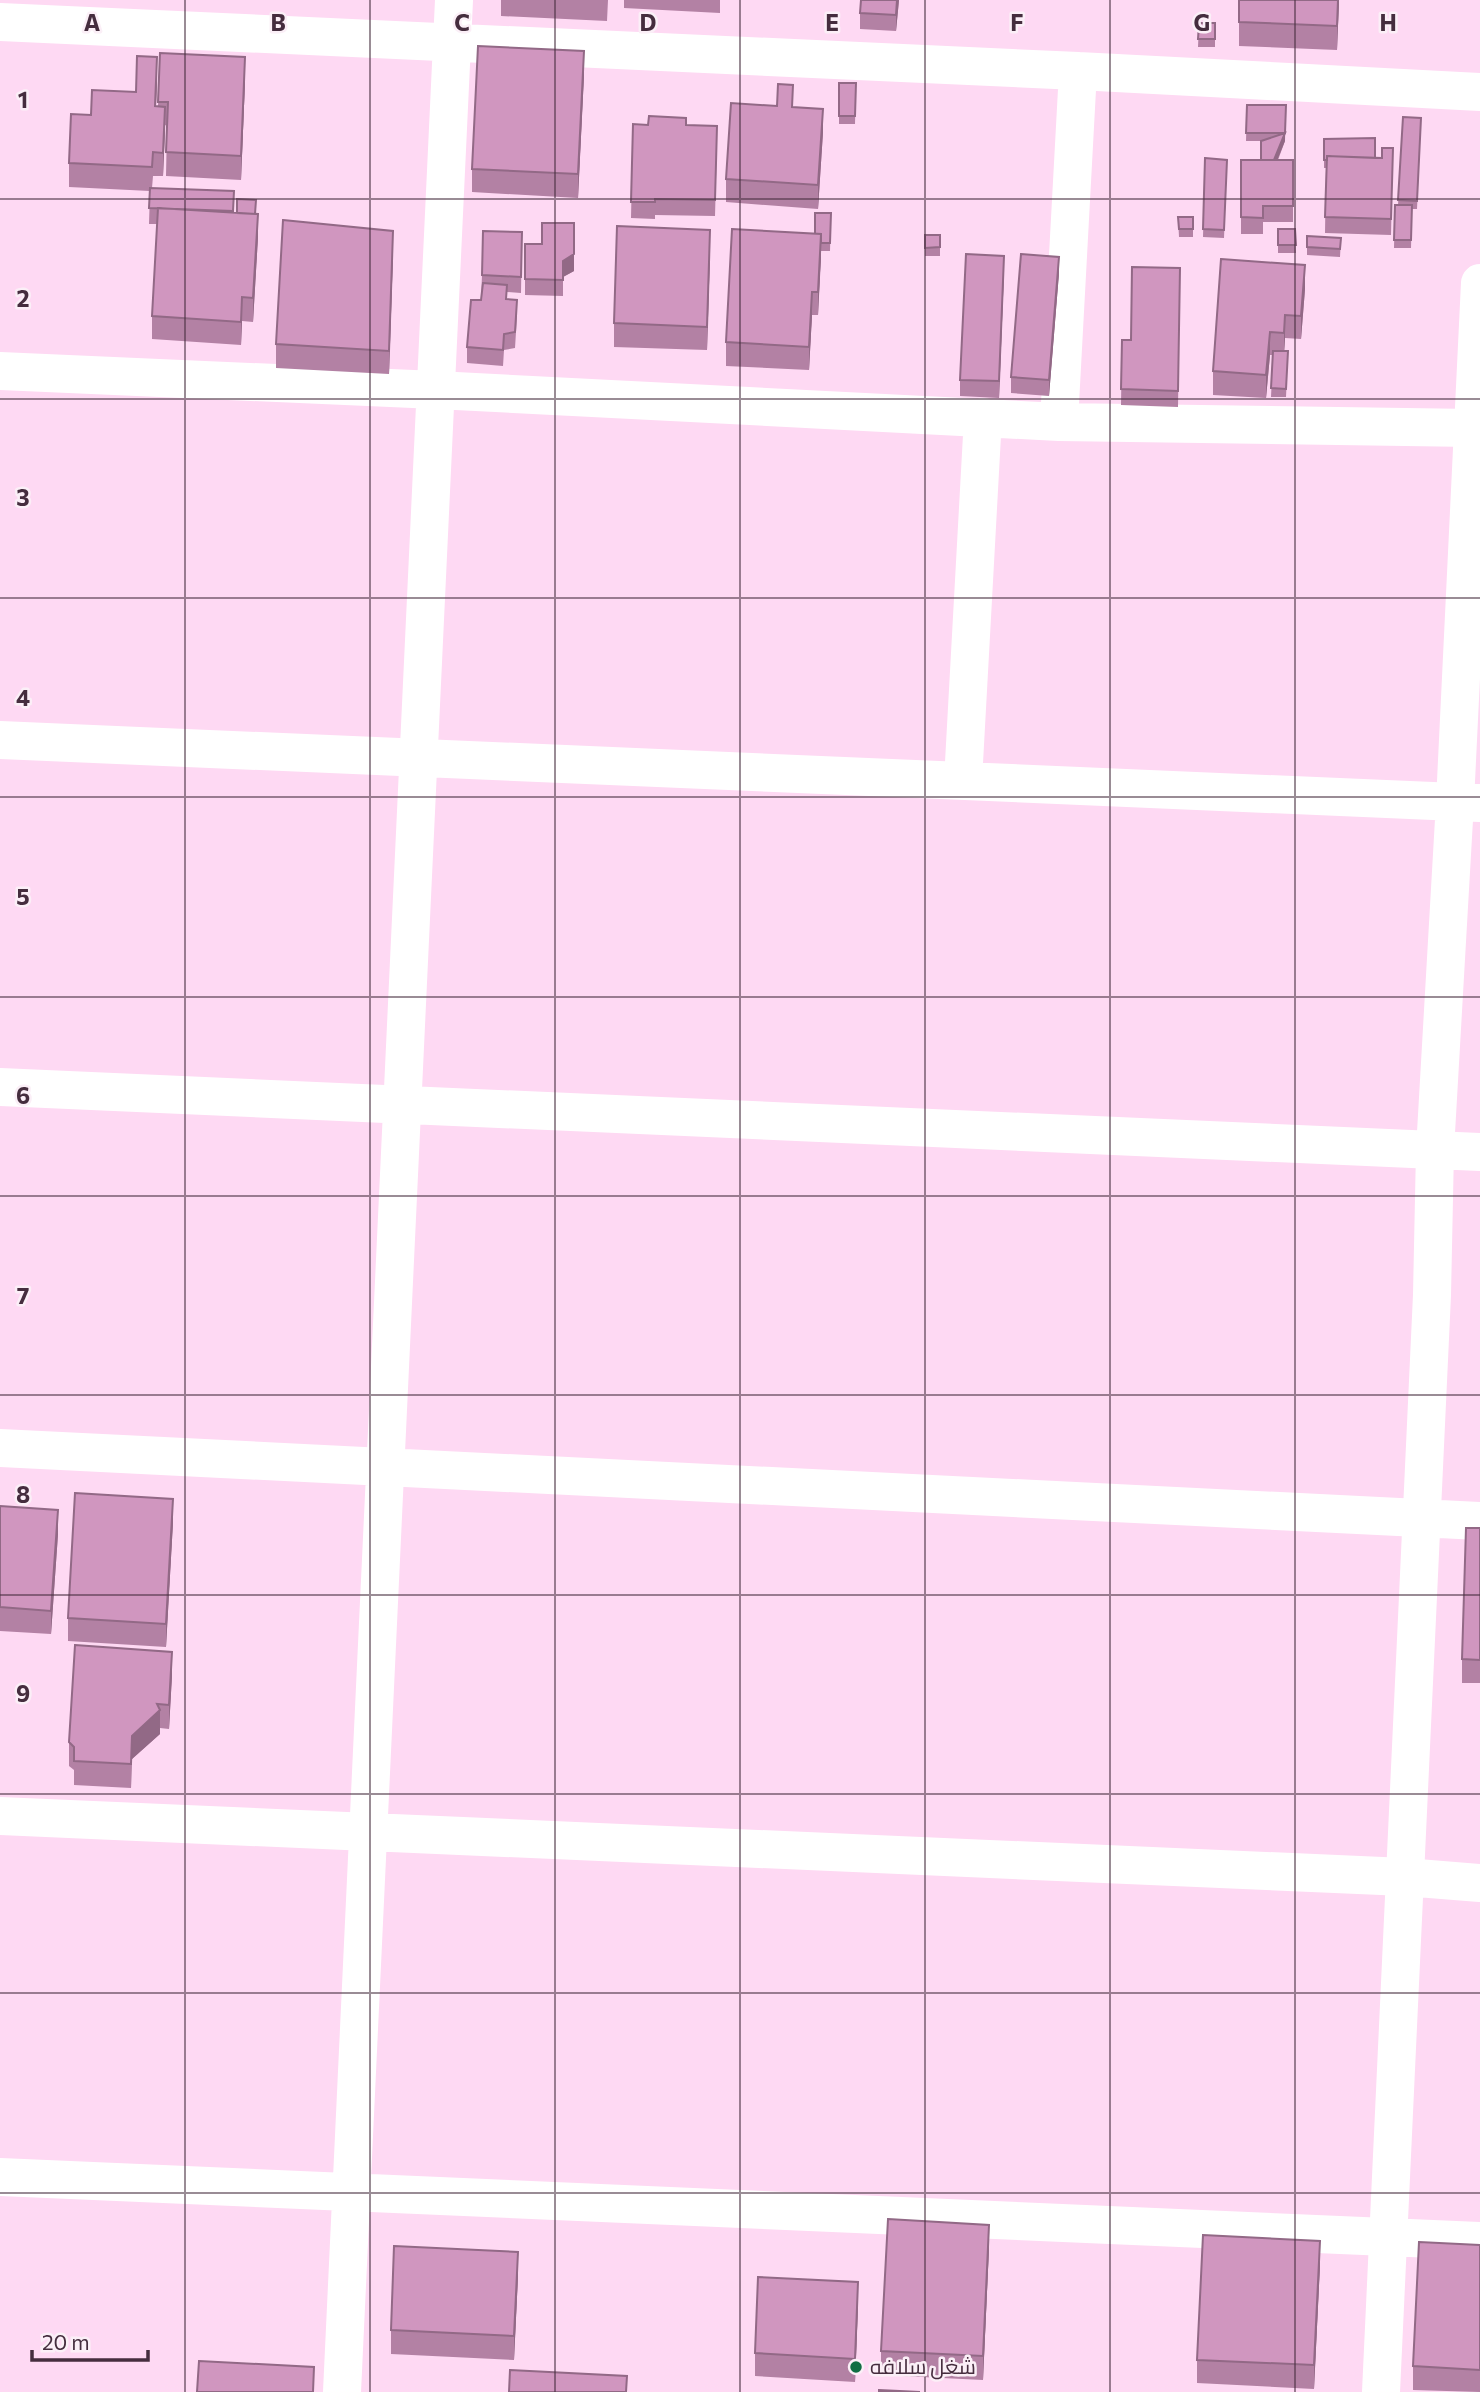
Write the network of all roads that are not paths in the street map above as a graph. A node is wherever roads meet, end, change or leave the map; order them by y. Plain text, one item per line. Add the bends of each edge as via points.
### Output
1 (454, 0) edge
2 (93, 13) edge
3 (0, 22) edge
4 (452, 43) junction
5 (1078, 71) junction
6 (1480, 92) edge
7 (1480, 283) edge
8 (0, 371) edge
9 (436, 390) junction
10 (983, 417) junction
11 (1059, 422) junction
12 (1473, 428) junction
13 (0, 740) edge
14 (419, 758) junction
15 (963, 781) junction
16 (1468, 803) edge
17 (0, 1087) edge
18 (402, 1104) junction
19 (1435, 1150) junction
20 (1480, 1152) edge
21 (0, 1448) edge
22 (386, 1467) junction
23 (1422, 1518) junction
24 (1480, 1521) edge
25 (0, 1816) edge
26 (369, 1832) junction
27 (1405, 1877) junction
28 (1480, 1883) edge
29 (0, 2177) edge
30 (352, 2192) junction
31 (1388, 2236) junction
32 (1480, 2241) edge
33 (342, 2392) edge
34 (1381, 2392) edge

1 - 4 street
2 - 3 street
2 - 4 street
4 - 5 street
4 - 9 street
5 - 6 street
5 - 11 street
7 - 12 street
8 - 9 street
9 - 10 street
9 - 14 street
10 - 11 street
10 - 15 street
11 - 12 street
12 - 16 street
13 - 14 street
14 - 15 street
14 - 18 street
15 - 16 street
16 - 19 street
17 - 18 street
18 - 19 street
18 - 22 street
19 - 20 street
19 - 23 street
21 - 22 street
22 - 23 street
22 - 26 street
23 - 24 street
23 - 27 street
25 - 26 street
26 - 27 street
26 - 30 street
27 - 28 street
27 - 31 street
29 - 30 street
30 - 31 street
30 - 33 street
31 - 32 street
31 - 34 street

